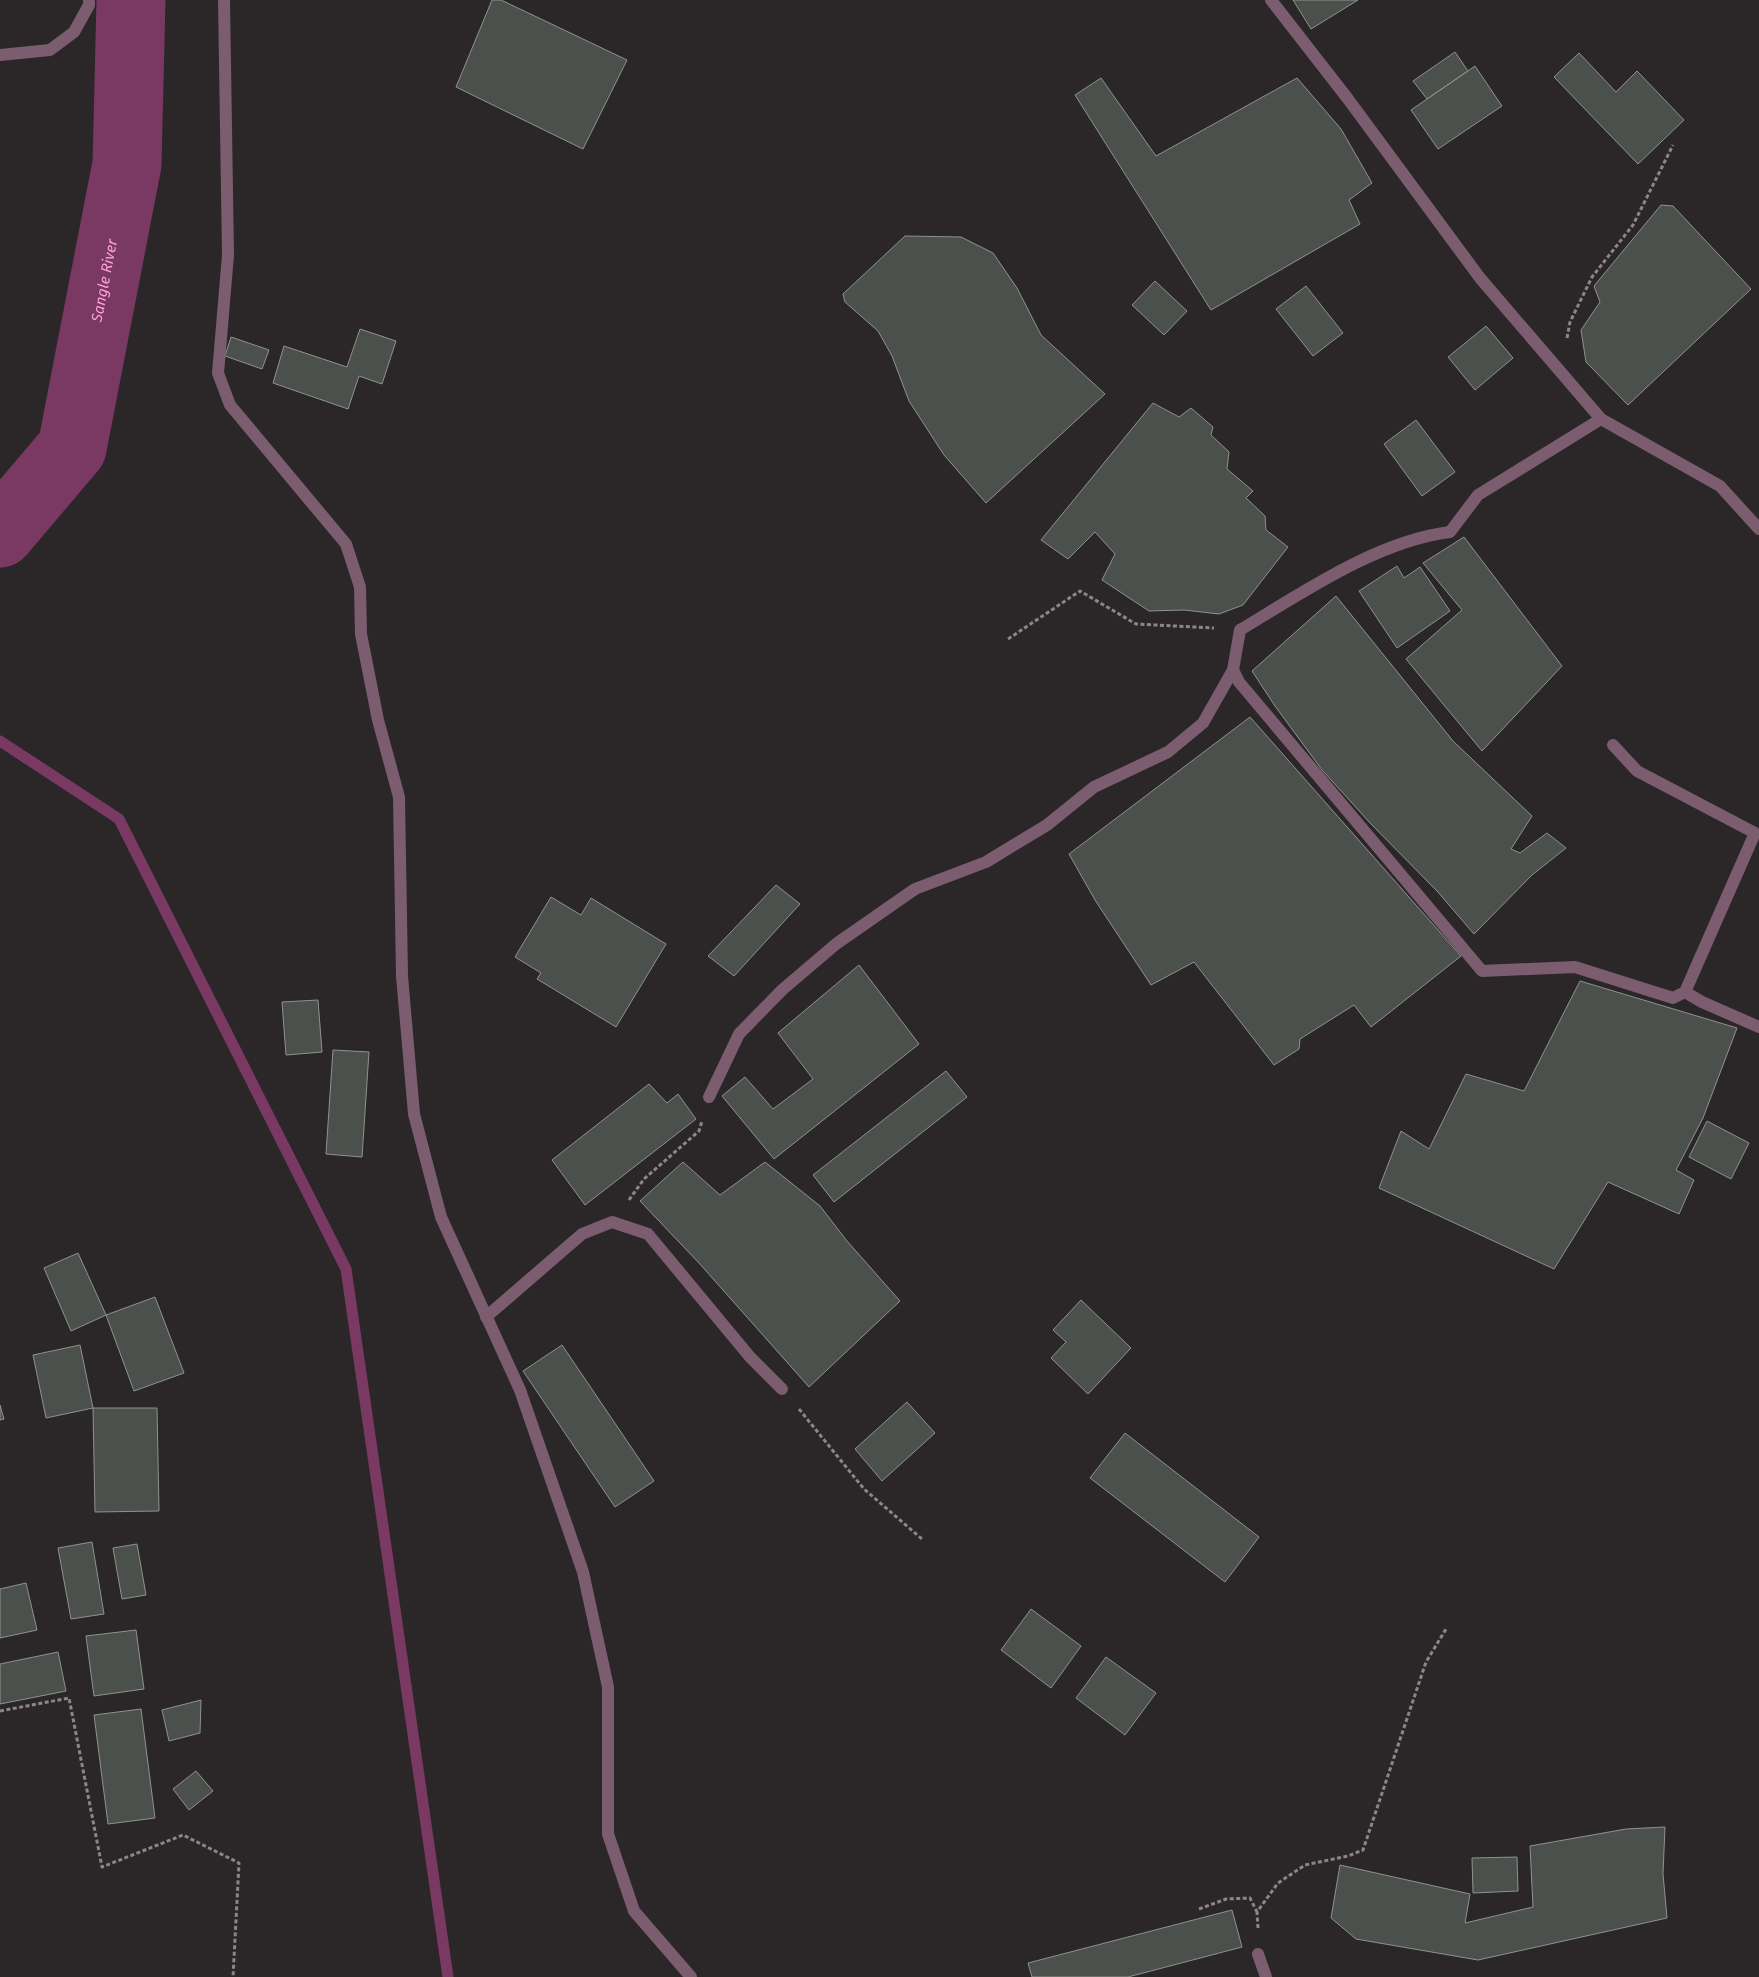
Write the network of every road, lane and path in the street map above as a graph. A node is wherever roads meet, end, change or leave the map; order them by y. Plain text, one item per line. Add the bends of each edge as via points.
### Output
1 (89, 0) edge
2 (224, 0) edge
3 (1272, 0) edge
4 (0, 56) edge
5 (1673, 145) dead end
6 (1558, 370) junction
7 (1601, 419) junction
8 (1759, 529) edge
9 (1240, 630) junction
10 (1008, 639) dead end
11 (1233, 670) junction
12 (1613, 744) dead end
13 (1685, 992) junction
14 (1759, 1027) edge
15 (709, 1097) joint
16 (612, 1222) junction
17 (486, 1317) junction
18 (782, 1389) joint
19 (922, 1539) dead end
20 (1446, 1629) dead end
21 (0, 1711) edge
22 (1199, 1910) dead end
23 (1258, 1912) junction
24 (1258, 1954) joint
25 (233, 1977) edge
26 (691, 1977) edge
27 (1266, 1977) edge

1 - 4 street via 74,32 50,50
2 - 17 street via 228,255 218,373 230,405 346,544 360,587 361,634 378,720 399,797 402,976 414,1114 441,1218
3 - 6 street via 1480,278
5 - 6 path via 1632,225 1592,277 1570,322
6 - 7 street
7 - 8 street via 1720,486
7 - 9 street via 1478,495 1450,532 1427,535 1366,559
9 - 10 path via 1136,624 1080,591
9 - 11 street
11 - 13 street via 1239,682 1482,971 1575,967 1673,998
11 - 15 street via 1203,723 1168,752 1094,787 1047,825 986,862 915,889 836,944 782,990 739,1034
12 - 13 street via 1637,771 1755,834
13 - 14 street
15 - 16 path via 699,1131 644,1178
16 - 17 street via 582,1234
16 - 18 street via 648,1234 750,1356
17 - 26 street via 520,1390 582,1572 608,1687 608,1834 634,1911
18 - 19 path via 864,1489
20 - 23 path via 1426,1662 1363,1850 1305,1865 1278,1883
21 - 25 path via 70,1698 102,1867 183,1835 239,1863
22 - 23 path via 1226,1899 1250,1898
23 - 24 path
24 - 27 street

